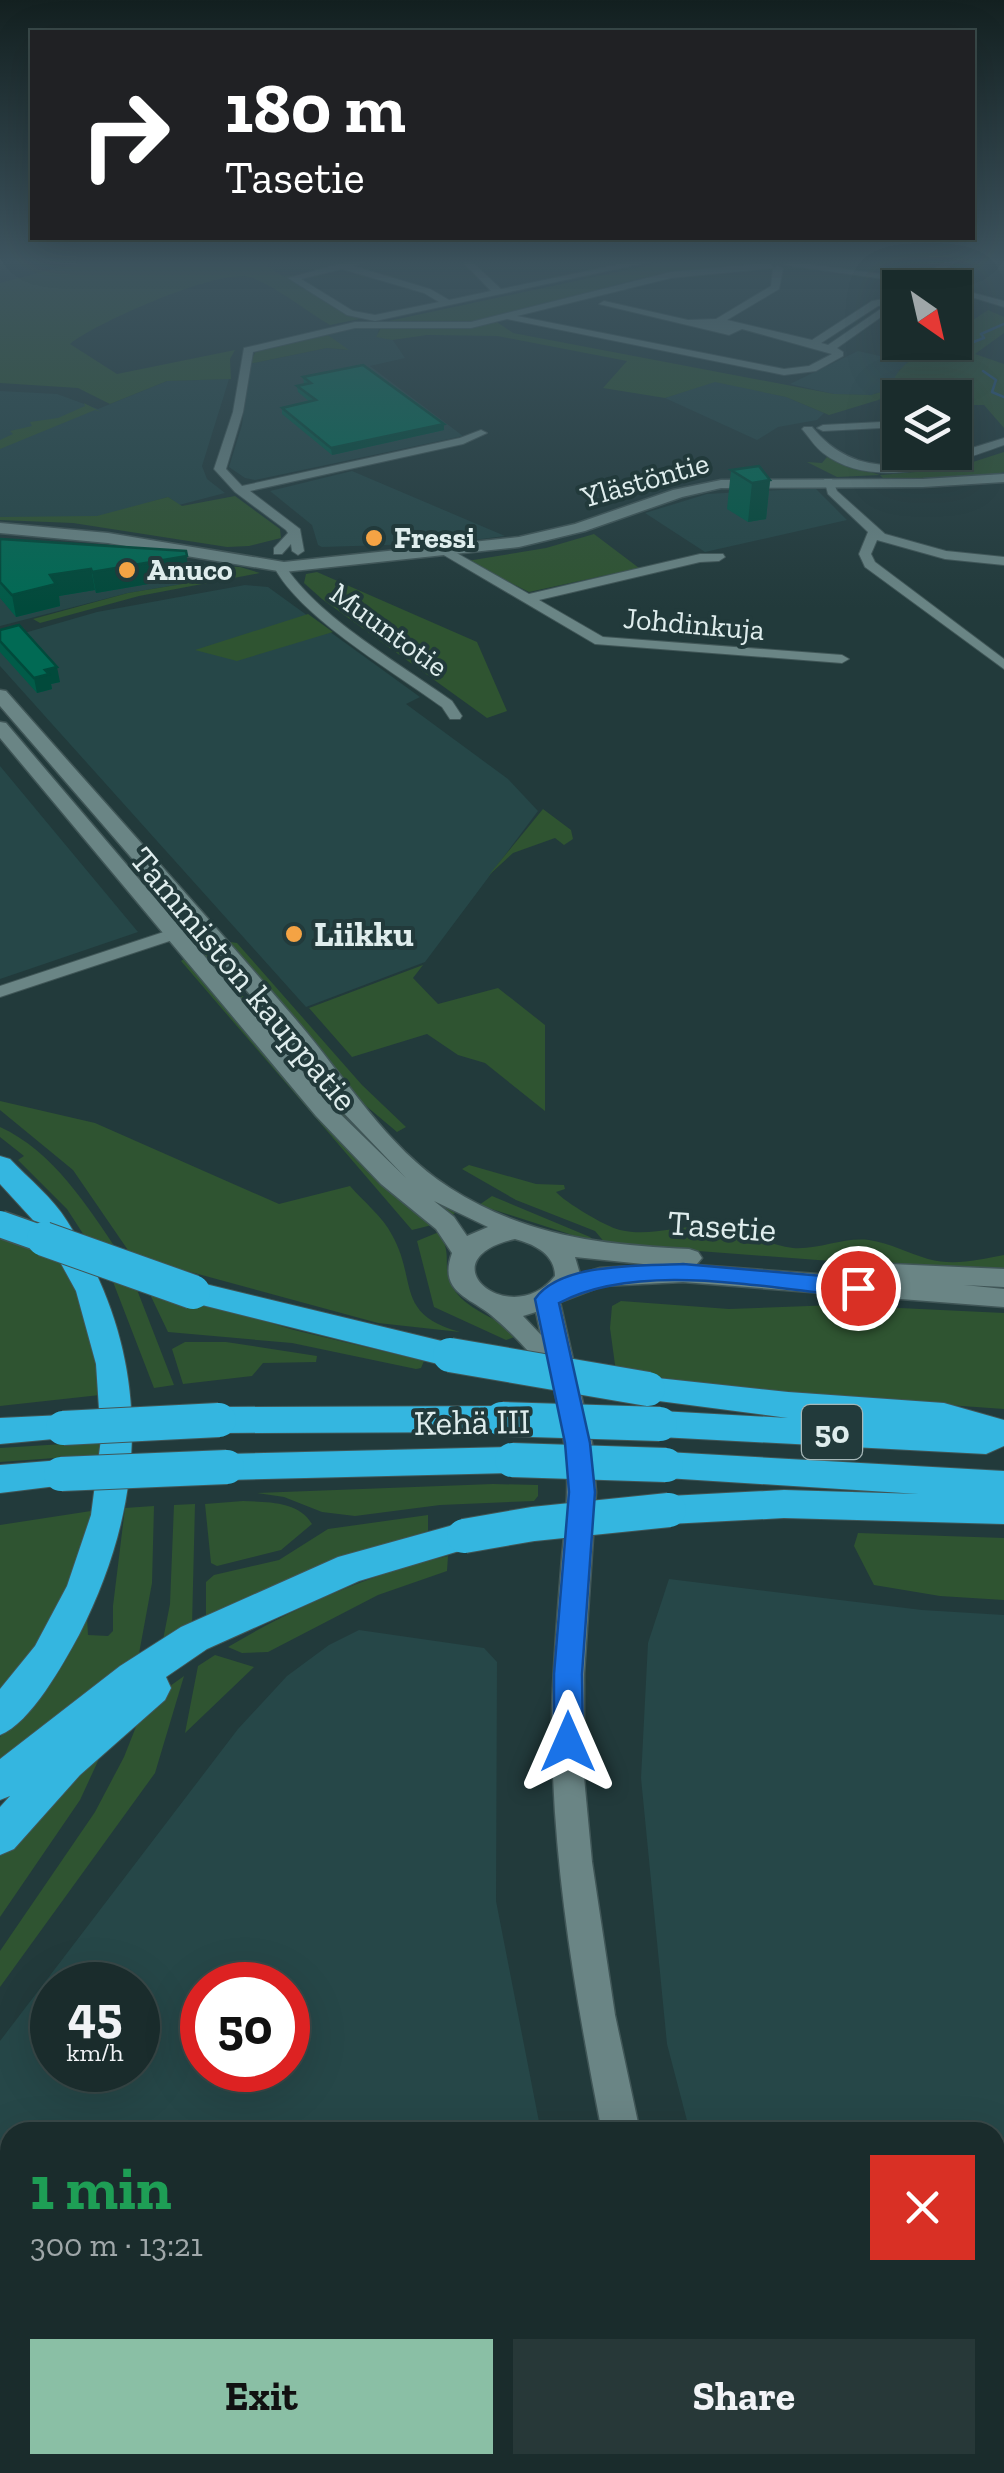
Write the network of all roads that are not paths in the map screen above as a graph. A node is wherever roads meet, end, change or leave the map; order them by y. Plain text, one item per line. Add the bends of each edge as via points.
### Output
1 (242, 377) edge
2 (882, 428) edge
3 (481, 433) dead end
4 (1004, 440) edge
5 (972, 450) edge
6 (882, 467) edge
7 (1004, 478) edge
8 (828, 482) junction
9 (239, 490) junction
10 (0, 531) edge
11 (873, 533) junction
12 (446, 551) junction
13 (719, 557) dead end
14 (286, 558) junction
15 (1004, 561) edge
16 (526, 600) junction
17 (842, 658) dead end
18 (1004, 665) edge
19 (0, 694) edge
20 (455, 716) dead end
21 (0, 726) edge
22 (200, 925) junction
23 (173, 934) junction
24 (0, 992) edge
25 (0, 1166) edge
26 (0, 1224) edge
27 (515, 1230) junction
28 (555, 1244) junction
29 (463, 1250) junction
30 (1004, 1278) edge
31 (552, 1296) junction
32 (1004, 1298) edge
33 (498, 1306) junction
34 (564, 1377) junction
35 (0, 1431) edge
36 (1004, 1433) edge
37 (1004, 1442) edge
38 (0, 1479) edge
39 (1004, 1485) edge
40 (1004, 1510) edge
41 (272, 1602) junction
42 (0, 1718) edge
43 (0, 1782) edge
44 (6, 1828) edge
45 (619, 2122) edge

1 - 9 street via 220,464
2 - 6 street via 808,430 826,455
3 - 9 street
4 - 5 street
7 - 8 main road, Ylästöntie
8 - 11 street
8 - 12 main road, Ylästöntie via 704,488 548,536
9 - 14 street via 296,532
10 - 14 main road, Ylästöntie
11 - 15 street via 931,552
11 - 18 street via 865,554 869,564
12 - 14 main road, Ylästöntie
12 - 16 street, Johdinkuja
13 - 16 street
14 - 20 street, Muuntotie via 280,575 291,586
16 - 17 street, Johdinkuja via 609,642
19 - 22 main road, Tammiston kauppatie
21 - 23 main road, Tammiston kauppatie
22 - 23 street
22 - 27 main road, Tammiston kauppatie via 346,1102 417,1175 466,1209
23 - 24 street
23 - 29 main road, Tammiston kauppatie via 324,1111 445,1223
25 - 42 highway via 70,1244 106,1332 118,1412 105,1537 58,1647
26 - 36 highway, bridge via 193,1292 450,1355 648,1389 944,1416
27 - 28 main road
27 - 29 main road via 483,1236
28 - 30 main road, Tasetie via 611,1254
28 - 31 main road via 567,1267
29 - 33 main road via 463,1285
31 - 32 main road, Tasetie via 600,1277 683,1272
31 - 33 main road via 530,1306
31 - 34 main road
33 - 34 main road
34 - 45 main road via 582,1492 568,1674 570,1794 597,2015
35 - 37 highway, Kehä III / 50, bridge via 219,1420 502,1419
38 - 39 highway, Kehä III / 50, bridge via 512,1460
40 - 41 highway, bridge via 801,1504 550,1522 464,1536 350,1568
41 - 43 highway via 194,1638 133,1678
41 - 44 highway via 130,1705

